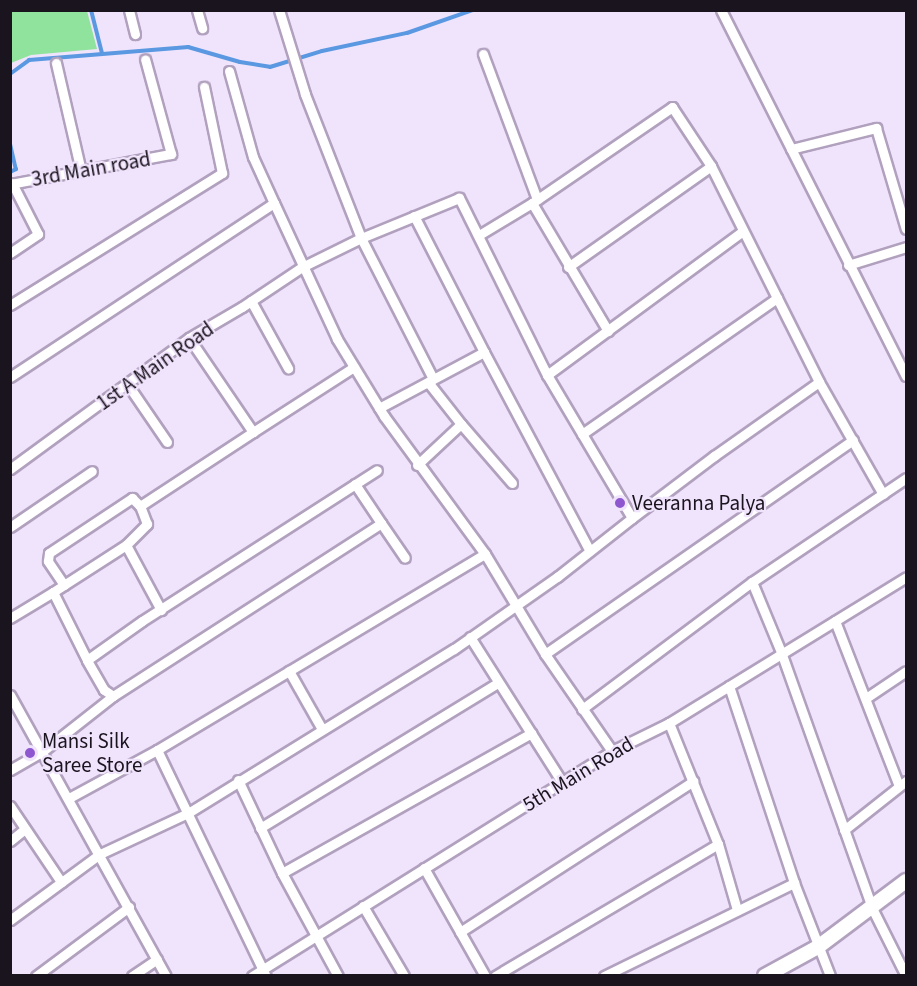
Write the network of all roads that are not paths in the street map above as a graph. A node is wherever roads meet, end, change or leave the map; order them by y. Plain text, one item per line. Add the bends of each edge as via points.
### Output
1 (129, 10) edge
2 (198, 10) edge
3 (279, 10) edge
4 (721, 10) edge
5 (202, 28) dead end
6 (135, 34) dead end
7 (483, 54) dead end
8 (145, 59) dead end
9 (56, 63) dead end
10 (229, 71) dead end
11 (204, 87) dead end
12 (790, 149) junction
13 (711, 166) junction
14 (81, 171) junction
15 (11, 183) edge
16 (535, 201) junction
17 (274, 203) junction
18 (414, 216) junction
19 (906, 230) edge
20 (742, 232) junction
21 (479, 235) junction
22 (361, 238) junction
23 (906, 247) edge
24 (10, 253) edge
25 (848, 264) junction
26 (302, 267) junction
27 (568, 267) junction
28 (777, 298) junction
29 (251, 301) junction
30 (10, 304) edge
31 (608, 331) junction
32 (189, 338) junction
33 (484, 352) junction
34 (354, 367) junction
35 (288, 368) dead end
36 (547, 375) junction
37 (906, 376) edge
38 (10, 377) edge
39 (431, 380) junction
40 (819, 382) junction
41 (128, 385) junction
42 (379, 408) junction
43 (461, 424) junction
44 (253, 432) junction
45 (582, 434) junction
46 (853, 440) junction
47 (167, 442) dead end
48 (417, 465) junction
49 (10, 469) edge
50 (377, 470) dead end
51 (92, 471) dead end
52 (906, 477) edge
53 (512, 483) dead end
54 (355, 484) junction
55 (883, 494) junction
56 (140, 506) junction
57 (632, 518) junction
58 (381, 523) junction
59 (10, 527) edge
60 (126, 544) junction
61 (590, 551) junction
62 (484, 554) junction
63 (405, 558) dead end
64 (906, 577) edge
65 (752, 582) junction
66 (64, 585) junction
67 (53, 592) junction
68 (517, 606) junction
69 (161, 610) junction
70 (10, 618) edge
71 (835, 621) junction
72 (470, 637) junction
73 (781, 652) junction
74 (545, 654) junction
75 (87, 660) junction
76 (289, 671) junction
77 (906, 671) edge
78 (498, 684) junction
79 (729, 686) junction
80 (10, 695) edge
81 (113, 696) junction
82 (866, 698) junction
83 (582, 709) junction
84 (669, 723) junction
85 (322, 729) junction
86 (531, 733) junction
87 (158, 750) junction
88 (43, 751) junction
89 (612, 751) junction
90 (10, 770) edge
91 (238, 780) junction
92 (693, 781) junction
93 (562, 782) junction
94 (903, 783) edge
95 (69, 798) junction
96 (10, 806) edge
97 (188, 813) junction
98 (260, 828) junction
99 (26, 829) junction
100 (844, 830) junction
101 (10, 841) edge
102 (718, 844) junction
103 (100, 854) junction
104 (424, 868) junction
105 (282, 873) junction
106 (906, 881) edge
107 (61, 882) junction
108 (794, 883) junction
109 (363, 906) junction
110 (129, 907) junction
111 (872, 908) junction
112 (737, 910) junction
113 (10, 920) edge
114 (460, 932) junction
115 (316, 935) junction
116 (818, 947) junction
117 (157, 959) junction
118 (265, 972) edge
119 (36, 975) edge
120 (132, 975) edge
121 (166, 975) edge
122 (252, 975) edge
123 (338, 975) edge
124 (404, 975) edge
125 (485, 975) edge
126 (495, 975) edge
127 (604, 975) edge
128 (765, 975) edge
129 (830, 975) edge
130 (906, 975) edge

1 - 6 street
2 - 5 street
3 - 22 street via 291,54
4 - 12 street
7 - 16 street
8 - 14 street, 3rd Main road via 171,154
9 - 14 street
10 - 17 street via 253,157
11 - 30 street via 222,173
12 - 19 street via 876,128
12 - 25 street
13 - 16 street via 672,107
13 - 20 street
13 - 27 street
14 - 15 street, 3rd Main road
15 - 24 street via 38,234
16 - 21 street
16 - 27 street
17 - 26 street
17 - 38 street
18 - 21 street, 1st A Main Road via 459,198
18 - 22 street, 1st A Main Road
18 - 33 street
20 - 28 street
20 - 31 street
21 - 36 street
22 - 26 street, 1st A Main Road
22 - 39 street
23 - 25 street
25 - 37 street
26 - 29 street, 1st A Main Road
26 - 34 street
27 - 31 street
28 - 40 street
28 - 45 street
29 - 32 street, 1st A Main Road
29 - 35 street
31 - 36 street
32 - 41 street, 1st A Main Road
32 - 44 street
33 - 39 street
33 - 61 street
34 - 42 street
34 - 44 street
36 - 45 street
39 - 42 street
39 - 43 street
40 - 46 street
40 - 57 street
41 - 47 street
41 - 49 street, 1st A Main Road
42 - 48 street
43 - 48 street
43 - 53 street
44 - 56 street
45 - 57 street
46 - 55 street
46 - 74 street
48 - 62 street
50 - 54 street
51 - 59 street
52 - 55 street
54 - 58 street
54 - 69 street
55 - 65 street
56 - 60 street via 147,524
56 - 66 street via 132,498 49,553 48,561
57 - 61 street
58 - 63 street
58 - 81 street
60 - 66 street
60 - 69 street
61 - 68 street
62 - 68 street
62 - 76 street
64 - 71 street, 5th Main Road
65 - 73 street
65 - 83 street
66 - 67 street
67 - 70 street
67 - 75 street
68 - 72 street
68 - 74 street
69 - 75 street
71 - 73 street, 5th Main Road
71 - 82 street
72 - 78 street
72 - 85 street
73 - 79 street, 5th Main Road
73 - 100 street
74 - 83 street
75 - 81 street via 104,690
76 - 85 street
76 - 87 street
77 - 82 street
78 - 86 street
78 - 98 street
79 - 84 street, 5th Main Road
79 - 108 street
80 - 88 street
81 - 88 street
82 - 94 street
83 - 89 street
84 - 89 street, 5th Main Road
84 - 92 street
85 - 91 street
86 - 93 street
86 - 105 street
87 - 95 street
87 - 97 street
88 - 90 street
88 - 95 street
89 - 93 street, 5th Main Road
91 - 97 street
91 - 98 street
92 - 102 street
92 - 114 street
93 - 104 street, 5th Main Road
94 - 100 street
95 - 103 street
96 - 99 street
97 - 103 street
97 - 118 street
98 - 105 street
99 - 101 street
99 - 107 street
100 - 111 street
102 - 112 street
102 - 126 street
103 - 107 street
103 - 110 street
104 - 109 street, 5th Main Road
104 - 114 street
105 - 115 street
106 - 111 street
107 - 113 street
108 - 112 street
108 - 116 street
109 - 115 street, 5th Main Road
109 - 124 street
110 - 117 street
110 - 119 street
111 - 116 street
111 - 130 street
112 - 127 street
114 - 125 street
115 - 118 street, 5th Main Road
115 - 123 street
116 - 128 street
116 - 129 street
117 - 120 street
117 - 121 street
118 - 122 street, 5th Main Road

